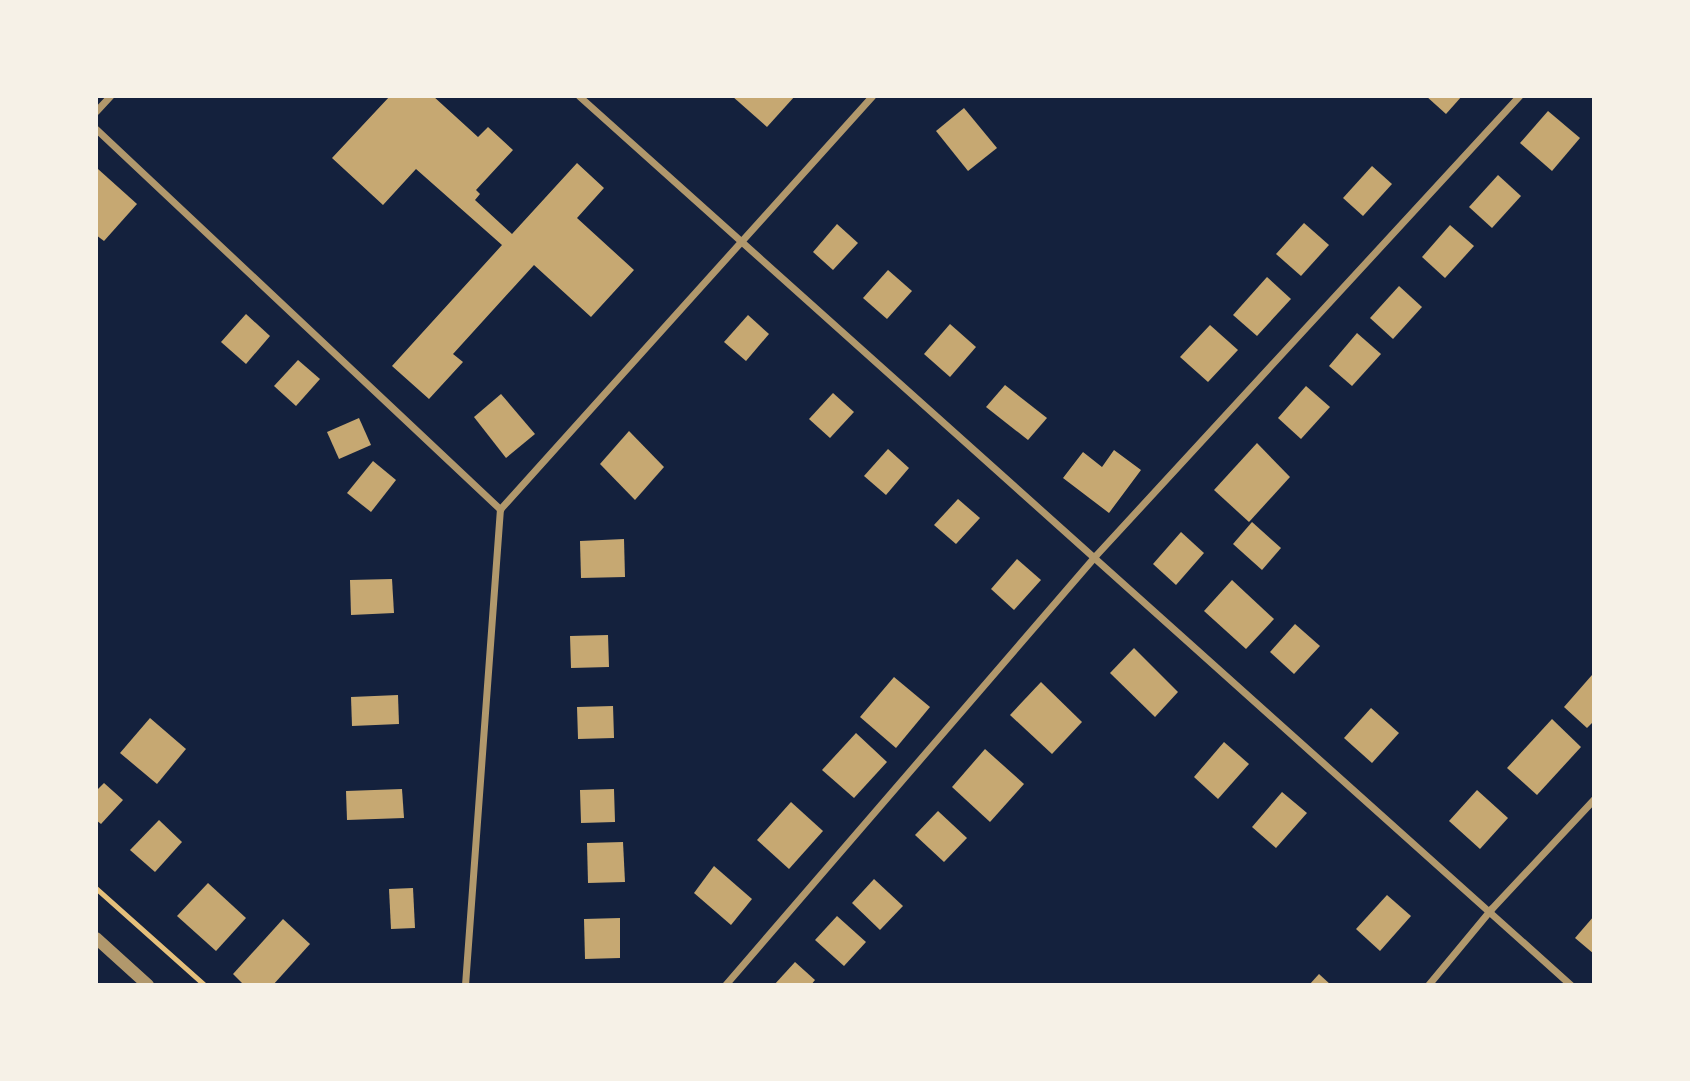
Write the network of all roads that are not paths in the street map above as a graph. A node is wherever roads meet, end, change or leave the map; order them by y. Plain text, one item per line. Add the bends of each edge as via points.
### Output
1 (110, 96) edge
2 (579, 96) edge
3 (872, 96) edge
4 (1519, 96) edge
5 (96, 111) edge
6 (96, 129) edge
7 (743, 242) junction
8 (500, 509) junction
9 (1095, 556) junction
10 (1594, 799) edge
11 (1491, 909) junction
12 (96, 938) edge
13 (148, 985) edge
14 (465, 985) edge
15 (725, 985) edge
16 (1429, 985) edge
17 (1572, 985) edge

1 - 5 street
2 - 7 street
3 - 7 street
4 - 9 street
6 - 8 street
7 - 8 street
7 - 9 street
8 - 14 street
9 - 11 street
9 - 15 street
10 - 11 street
11 - 16 street
11 - 17 street
12 - 13 street

